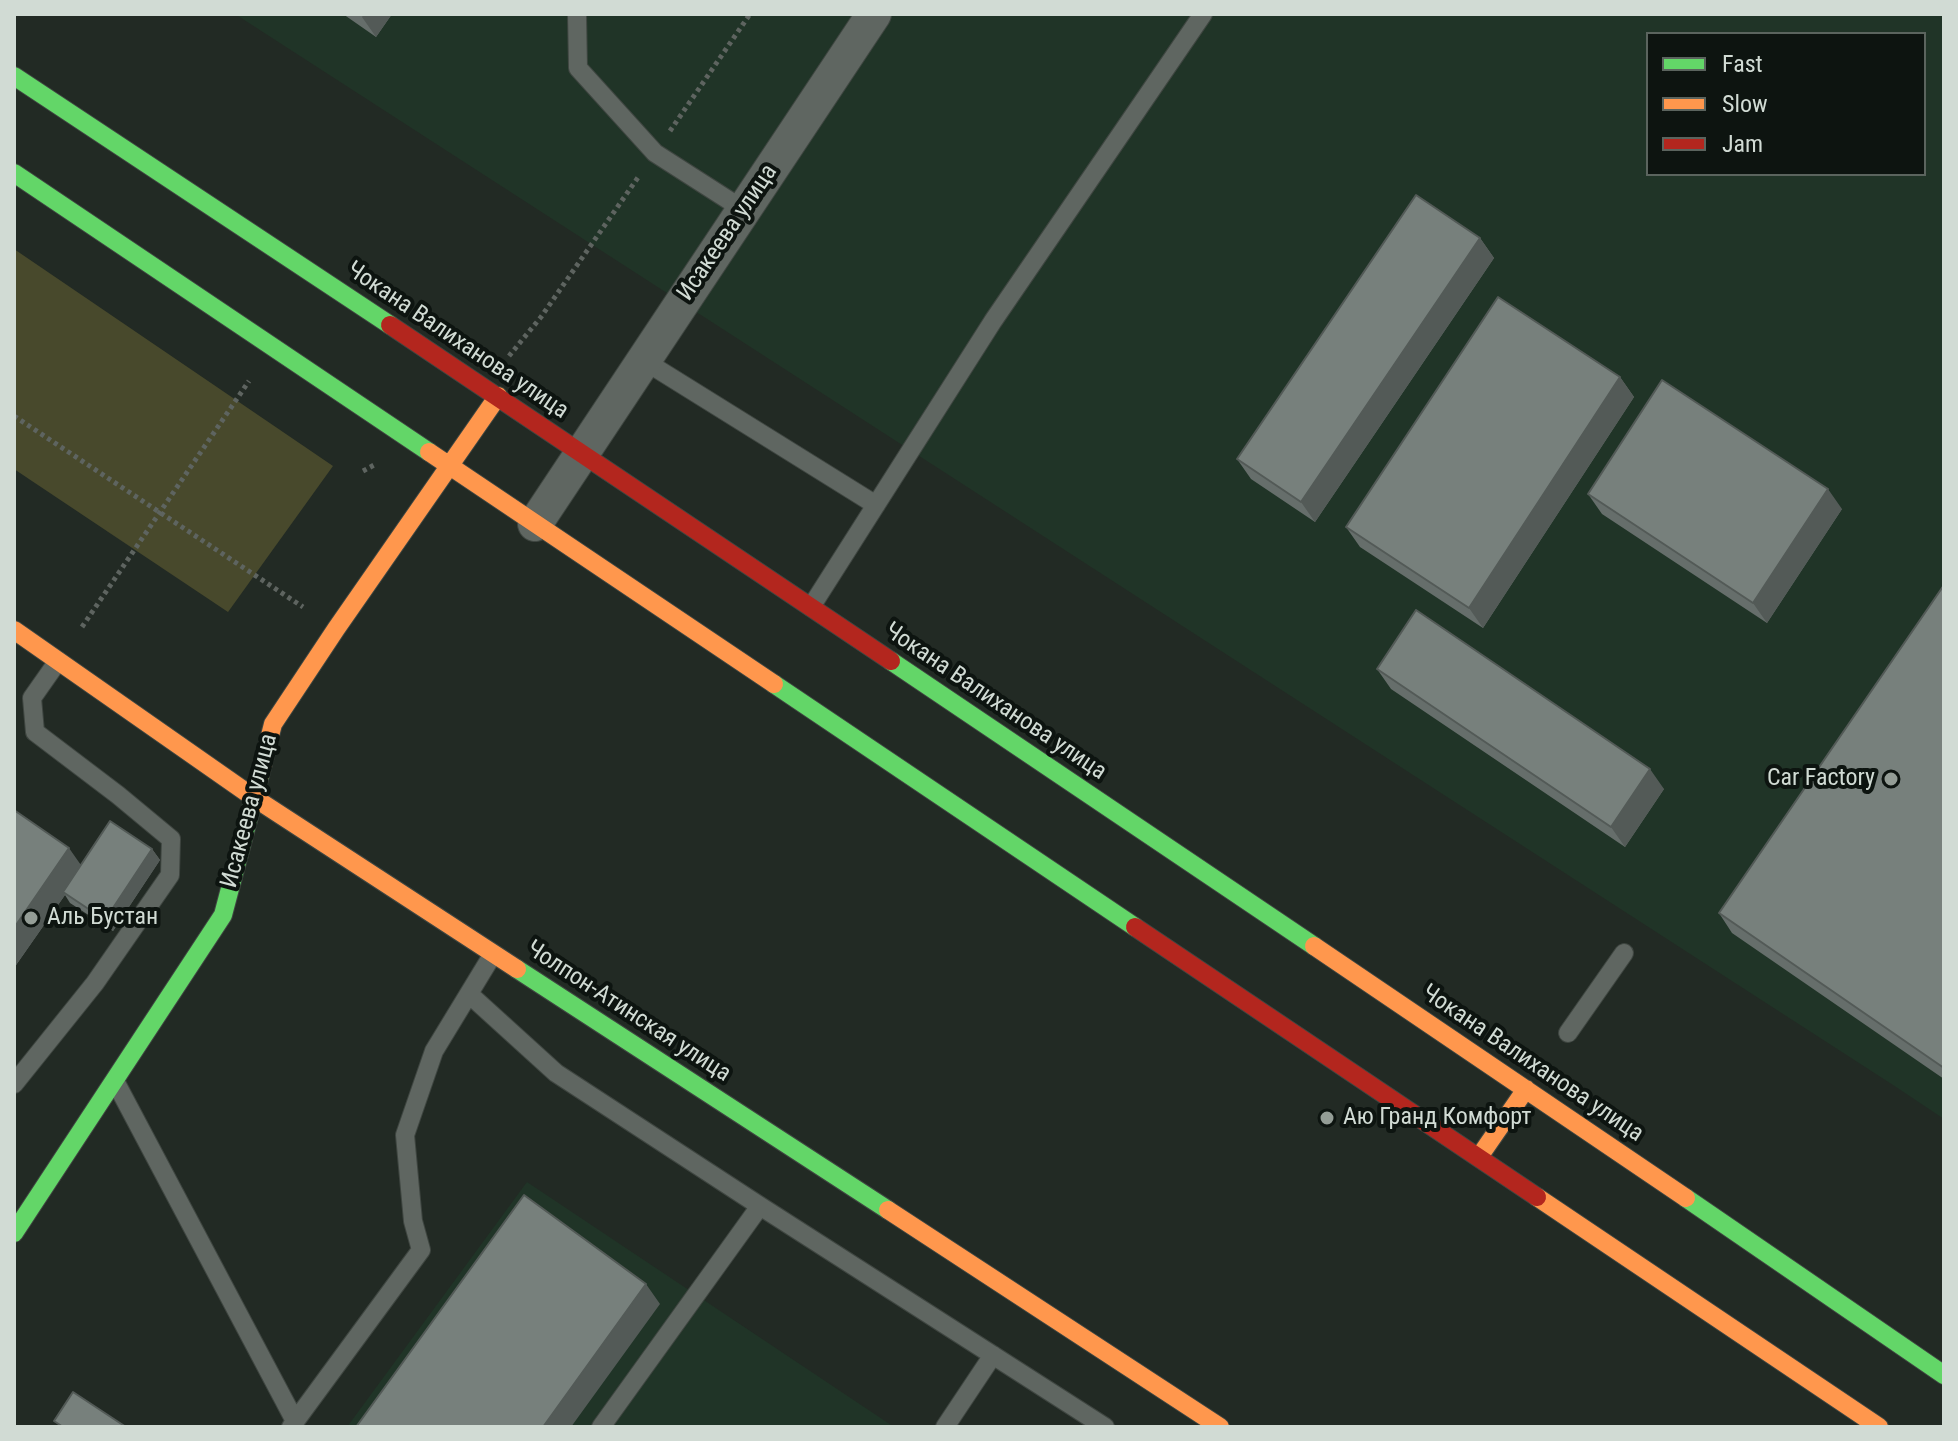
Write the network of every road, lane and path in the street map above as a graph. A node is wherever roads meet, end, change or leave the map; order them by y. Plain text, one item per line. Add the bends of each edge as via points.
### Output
1 (577, 14) edge
2 (750, 14) edge
3 (874, 14) edge
4 (1203, 14) edge
5 (14, 76) edge
6 (655, 153) junction
7 (14, 173) edge
8 (744, 210) junction
9 (272, 347) junction
10 (643, 360) junction
11 (490, 391) junction
12 (14, 416) edge
13 (413, 442) junction
14 (581, 452) junction
15 (448, 465) junction
16 (363, 471) dead end
17 (876, 505) junction
18 (160, 512) junction
19 (535, 524) junction
20 (811, 607) junction
21 (336, 629) junction
22 (14, 630) edge
23 (58, 661) junction
24 (253, 797) junction
25 (1624, 953) dead end
26 (493, 954) junction
27 (469, 994) junction
28 (1568, 1033) dead end
29 (114, 1080) junction
30 (14, 1084) edge
31 (1526, 1089) junction
32 (1479, 1157) junction
33 (760, 1206) junction
34 (14, 1233) edge
35 (993, 1355) junction
36 (1944, 1375) edge
37 (293, 1424) edge
38 (601, 1427) edge
39 (945, 1427) edge
40 (1105, 1427) edge
41 (1220, 1427) edge
42 (1879, 1427) edge

1 - 6 lane via 578,68
2 - 6 path
3 - 8 street, Исакеева улица
4 - 17 lane via 993,321
5 - 11 main road, Чокана Валиханова улица
6 - 8 lane
6 - 11 path
7 - 9 main road
8 - 10 street, Исакеева улица
9 - 13 main road
9 - 18 path
10 - 14 street, Исакеева улица
10 - 17 lane
11 - 14 main road, Чокана Валиханова улица
11 - 15 main road, Исакеева улица
12 - 18 path
13 - 15 main road
13 - 16 path
14 - 19 street, Исакеева улица
14 - 20 main road, Чокана Валиханова улица
15 - 19 main road
15 - 21 main road, Исакеева улица
17 - 20 lane
18 - 21 path
18 - 23 path
19 - 32 main road
20 - 31 main road, Чокана Валиханова улица
21 - 24 main road, Исакеева улица via 273,724
22 - 23 main road, Чолпон-Атинская улица
23 - 24 main road, Чолпон-Атинская улица
23 - 30 lane via 32,698 35,732 171,839 170,875 95,983
24 - 26 main road, Чолпон-Атинская улица
24 - 29 main road, Исакеева улица via 223,915
25 - 28 lane
26 - 27 lane
26 - 41 main road, Чолпон-Атинская улица
27 - 33 lane via 556,1073
27 - 37 lane via 434,1051 405,1135 421,1250
29 - 34 main road, Исакеева улица
29 - 37 lane
31 - 32 main road
31 - 36 main road, Чокана Валиханова улица
32 - 42 main road
33 - 35 lane
33 - 38 lane
35 - 39 lane
35 - 40 lane

